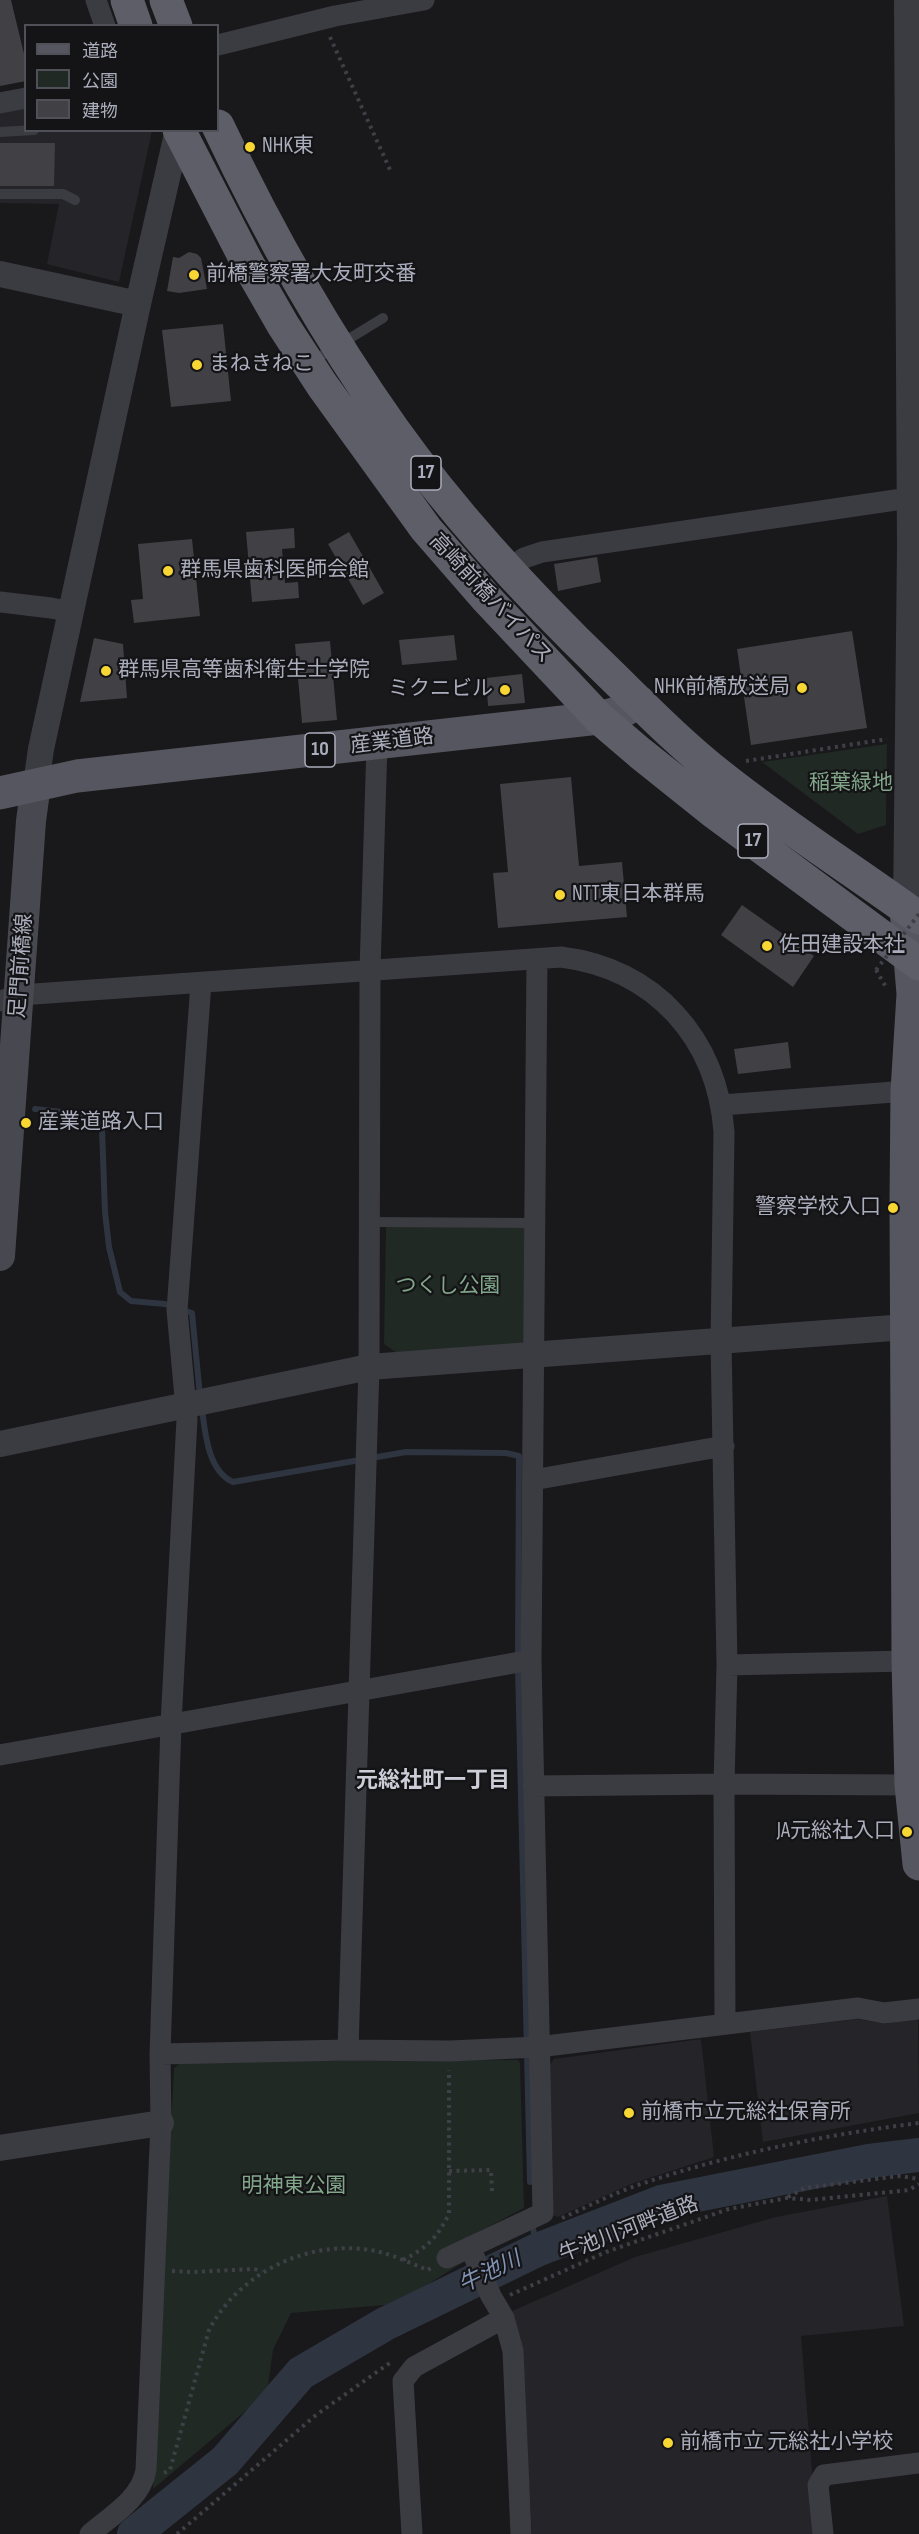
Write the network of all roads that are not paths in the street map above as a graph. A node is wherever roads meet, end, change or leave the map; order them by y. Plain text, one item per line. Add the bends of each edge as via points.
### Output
1 (96, 0) edge
2 (127, 0) edge
3 (166, 0) edge
4 (425, 0) edge
5 (911, 9) edge
6 (330, 12) edge
7 (104, 24) edge
8 (135, 24) edge
9 (175, 24) edge
10 (219, 45) edge
11 (24, 98) edge
12 (0, 103) edge
13 (219, 128) edge
14 (24, 131) edge
15 (0, 132) edge
16 (178, 132) edge
17 (179, 132) edge
18 (0, 194) edge
19 (913, 196) edge
20 (75, 200) dead end
21 (0, 274) edge
22 (138, 304) junction
23 (383, 318) dead end
24 (915, 333) edge
25 (337, 346) junction
26 (308, 364) junction
27 (909, 498) junction
28 (915, 547) edge
29 (509, 569) junction
30 (0, 602) edge
31 (71, 612) junction
32 (639, 702) junction
33 (914, 717) edge
34 (599, 718) junction
35 (377, 744) junction
36 (36, 784) junction
37 (0, 793) edge
38 (915, 914) edge
39 (537, 960) junction
40 (915, 962) edge
41 (370, 970) junction
42 (201, 983) junction
43 (10, 998) edge
44 (908, 1091) junction
45 (722, 1105) junction
46 (913, 1202) edge
47 (368, 1222) junction
48 (534, 1222) junction
49 (0, 1256) edge
50 (906, 1327) junction
51 (721, 1342) junction
52 (534, 1356) junction
53 (369, 1367) junction
54 (186, 1407) junction
55 (0, 1444) edge
56 (724, 1446) junction
57 (533, 1480) junction
58 (914, 1580) edge
59 (531, 1660) junction
60 (908, 1661) junction
61 (727, 1665) junction
62 (358, 1690) junction
63 (171, 1724) junction
64 (0, 1755) edge
65 (724, 1784) junction
66 (911, 1785) junction
67 (533, 1786) junction
68 (919, 1864) edge
69 (919, 2009) edge
70 (724, 2024) junction
71 (538, 2047) junction
72 (348, 2050) junction
73 (160, 2054) junction
74 (161, 2123) junction
75 (0, 2148) edge
76 (473, 2253) junction
77 (447, 2258) road end
78 (496, 2306) junction
79 (919, 2463) edge
80 (90, 2534) edge
81 (412, 2534) edge
82 (521, 2534) edge
83 (823, 2534) edge

1 - 7 street
2 - 8 highway
3 - 9 highway
4 - 6 street
5 - 19 street
6 - 10 street
11 - 12 street
13 - 25 highway, 高崎前橋バイパス / 17 via 282,253
14 - 15 lane
16 - 22 street
17 - 26 highway, 高崎前橋バイパス / 17 via 248,264
18 - 20 lane via 63,194
19 - 24 street
21 - 22 street
22 - 31 street
23 - 25 lane
24 - 27 street
25 - 26 lane
25 - 29 highway, 高崎前橋バイパス / 17 via 394,431
26 - 34 highway, 高崎前橋バイパス / 17 via 426,529
27 - 28 street
27 - 29 street via 542,552
28 - 33 street
29 - 32 highway, 高崎前橋バイパス / 17
30 - 31 street
31 - 36 street
32 - 34 main road, 産業道路 / 10
32 - 38 highway, 高崎前橋バイパス / 17 via 721,776
33 - 38 street
34 - 35 main road, 産業道路 / 10
34 - 40 highway, 高崎前橋バイパス / 17 via 714,813
35 - 36 main road, 産業道路 / 10 via 77,776
35 - 41 street
36 - 37 main road, 産業道路 / 10
36 - 43 main road, 足門前橋線
38 - 40 main road
39 - 41 street
39 - 45 street via 582,960 627,976 650,991 672,1009 697,1044
39 - 48 street
40 - 44 main road
41 - 42 street
41 - 47 street
42 - 43 street
42 - 54 street via 177,1310
43 - 49 main road, 足門前橋線
44 - 45 street
44 - 46 main road
45 - 51 street
46 - 50 main road
47 - 48 lane
47 - 53 street
48 - 52 street
50 - 51 street
50 - 58 main road
51 - 52 street
51 - 56 street
52 - 53 street
52 - 57 street
53 - 54 street
53 - 62 street
54 - 55 street
54 - 63 street
56 - 57 street
56 - 61 street
57 - 59 street
58 - 60 main road
59 - 62 street
59 - 67 street
60 - 61 street
60 - 66 main road
61 - 65 street
62 - 63 street
62 - 72 street
63 - 64 street
63 - 73 street
65 - 66 street
65 - 67 street
65 - 70 street
66 - 68 main road
67 - 71 street
69 - 70 street via 884,2013 858,2008
70 - 71 street
71 - 72 street
71 - 76 street via 543,2213
72 - 73 street
73 - 74 street
74 - 75 street
74 - 80 street via 144,2482 131,2499
76 - 77 street
76 - 78 street
78 - 81 street via 414,2367 403,2381
78 - 82 street via 513,2351
79 - 83 street via 824,2475 818,2485

